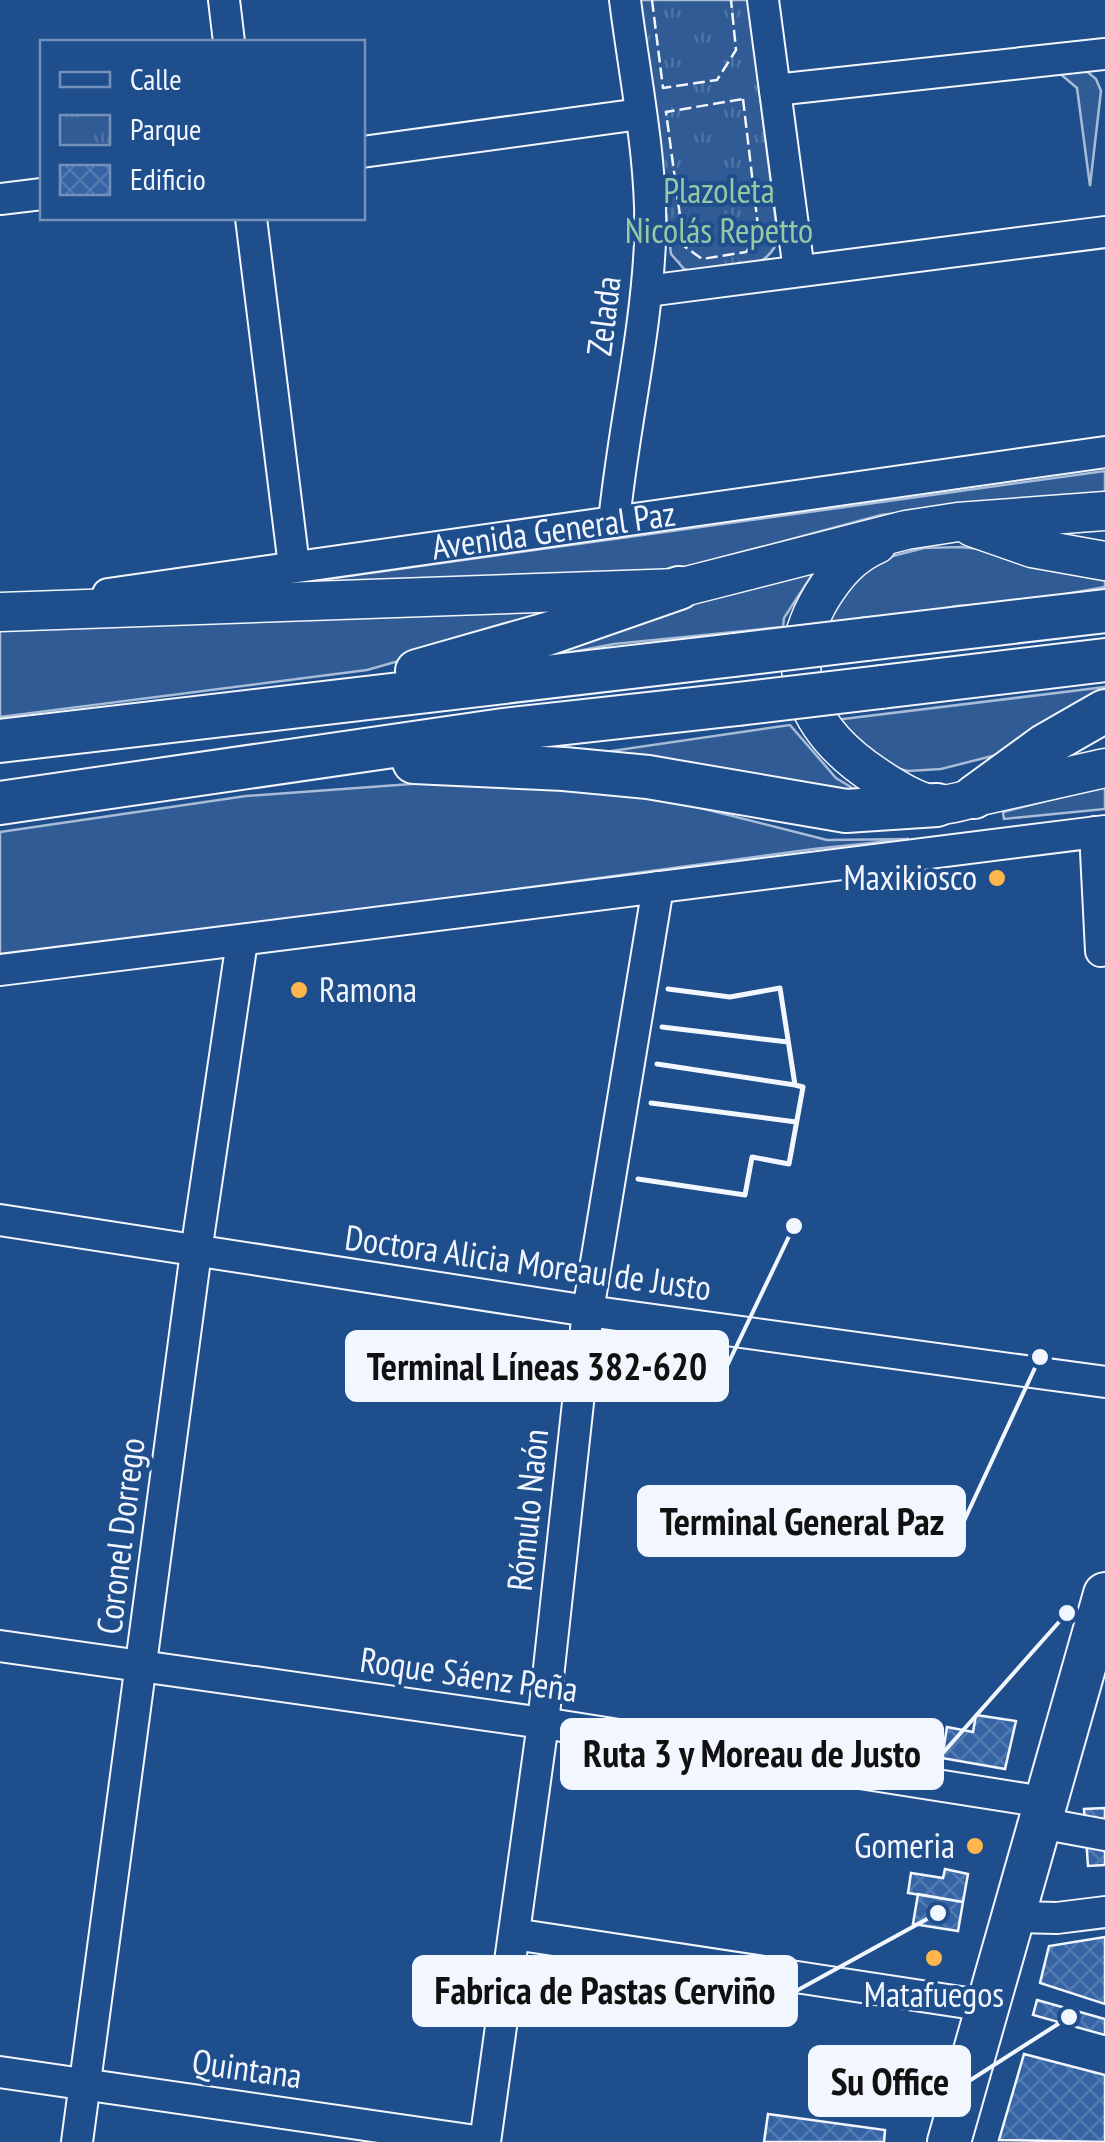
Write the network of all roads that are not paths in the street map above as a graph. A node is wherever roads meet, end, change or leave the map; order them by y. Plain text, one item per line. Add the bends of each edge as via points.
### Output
1 (224, 0) edge
2 (625, 0) edge
3 (763, 0) edge
4 (229, 40) edge
5 (1105, 54) edge
6 (775, 90) junction
7 (640, 114) junction
8 (365, 152) edge
9 (40, 194) edge
10 (0, 199) edge
11 (251, 220) edge
12 (1105, 232) edge
13 (799, 271) junction
14 (647, 291) junction
15 (1105, 452) edge
16 (1105, 512) edge
17 (614, 522) junction
18 (958, 522) junction
19 (906, 530) junction
20 (1105, 561) edge
21 (294, 566) junction
22 (679, 588) junction
23 (0, 611) edge
24 (1105, 611) edge
25 (1105, 660) edge
26 (316, 702) junction
27 (1105, 711) edge
28 (0, 742) edge
29 (304, 757) junction
30 (1105, 768) edge
31 (956, 801) junction
32 (0, 803) edge
33 (1100, 831) edge
34 (658, 887) junction
35 (242, 941) junction
36 (1101, 951) dead end
37 (0, 970) edge
38 (0, 1220) edge
39 (196, 1252) junction
40 (588, 1311) junction
41 (1105, 1382) edge
42 (1105, 1594) edge
43 (0, 1646) edge
44 (142, 1666) junction
45 (543, 1723) junction
46 (1042, 1812) junction
47 (1105, 1835) edge
48 (1105, 1912) edge
49 (1011, 1917) junction
50 (514, 1934) junction
51 (987, 2006) junction
52 (0, 2072) edge
53 (85, 2084) junction
54 (77, 2142) edge
55 (484, 2142) edge
56 (949, 2142) edge

1 - 4 street
2 - 7 street, Zelada
3 - 6 street
5 - 6 street
6 - 13 street
7 - 8 street
7 - 14 street, Zelada via 650,193
9 - 10 street
11 - 21 street
12 - 13 street
13 - 14 street
14 - 17 street, Zelada
15 - 17 street, Avenida General Paz
16 - 18 main road
17 - 21 street, Avenida General Paz
18 - 19 main road
18 - 20 main road via 1032,548
19 - 22 main road
19 - 31 main road via 859,552 836,575 806,628 802,689 834,742 860,766 890,786
21 - 23 street, Avenida General Paz
22 - 23 main road
22 - 26 highway
24 - 26 highway, bridge
25 - 29 highway, bridge
26 - 28 highway
27 - 31 highway
29 - 31 highway via 614,774 846,812
29 - 32 highway
30 - 31 main road
33 - 34 street
33 - 36 street
34 - 35 street
34 - 40 street, Rómulo Naón
35 - 37 street
35 - 39 street, Coronel Dorrego
38 - 39 street, Doctora Alicia Moreau de Justo
39 - 40 street, Doctora Alicia Moreau de Justo
39 - 44 street, Coronel Dorrego
40 - 41 street, Doctora Alicia Moreau de Justo
40 - 45 street, Rómulo Naón
42 - 46 highway
43 - 44 street, Roque Sáenz Peña
44 - 45 street, Roque Sáenz Peña
44 - 53 street, Coronel Dorrego
45 - 46 street, Roque Sáenz Peña
45 - 50 street, Rómulo Naón
46 - 47 street, Roque Sáenz Peña
46 - 49 highway
48 - 49 street
49 - 51 highway
50 - 51 street
50 - 55 street, Rómulo Naón
51 - 56 highway
52 - 53 street, Quintana
53 - 54 street, Coronel Dorrego
53 - 55 street, Quintana

